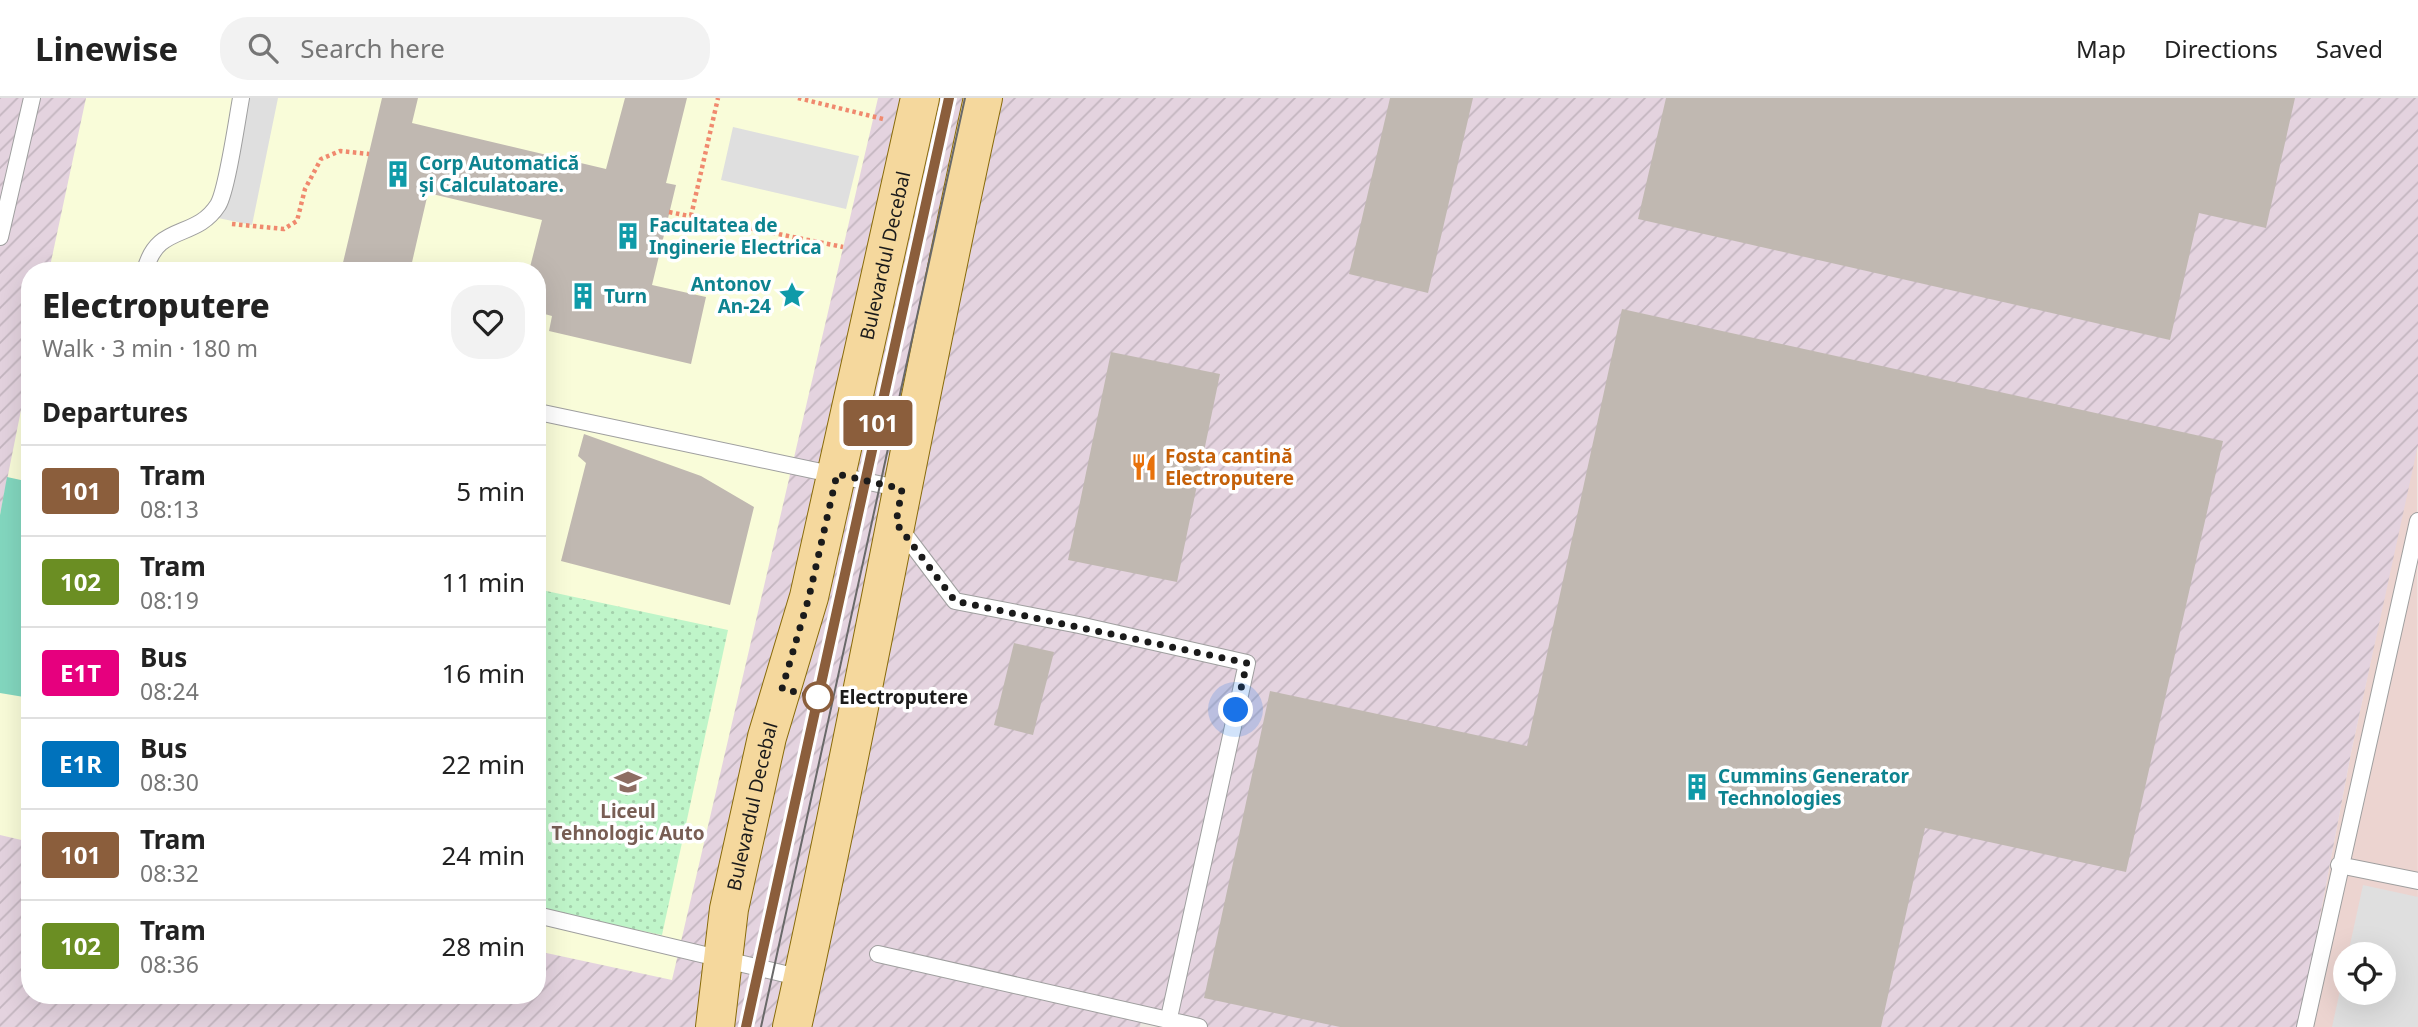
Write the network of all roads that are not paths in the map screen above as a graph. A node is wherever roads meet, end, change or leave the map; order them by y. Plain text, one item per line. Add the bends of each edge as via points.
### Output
1 (32, 98) edge
2 (241, 98) edge
3 (983, 98) edge
4 (907, 110) edge
5 (0, 237) edge
6 (147, 262) edge
7 (546, 414) edge
8 (837, 474) junction
9 (899, 506) junction
10 (2418, 521) edge
11 (2339, 865) junction
12 (2418, 881) edge
13 (546, 917) edge
14 (878, 954) dead end
15 (724, 959) junction
16 (802, 978) junction
17 (1168, 1024) edge
18 (715, 1027) edge
19 (792, 1027) edge
20 (1199, 1027) edge
21 (2305, 1027) edge

1 - 5 lane
2 - 6 lane via 219,203 204,221 161,240
3 - 9 main road
4 - 8 main road, Bulevardul Decebal
7 - 8 lane
8 - 9 lane
8 - 15 main road, Bulevardul Decebal via 809,597 767,737 729,909
9 - 16 main road
9 - 17 lane via 955,601 1247,663
10 - 11 lane
11 - 12 lane
11 - 21 lane
13 - 15 lane
14 - 17 lane
15 - 16 lane
15 - 18 main road, Bulevardul Decebal
16 - 19 main road
17 - 20 lane

